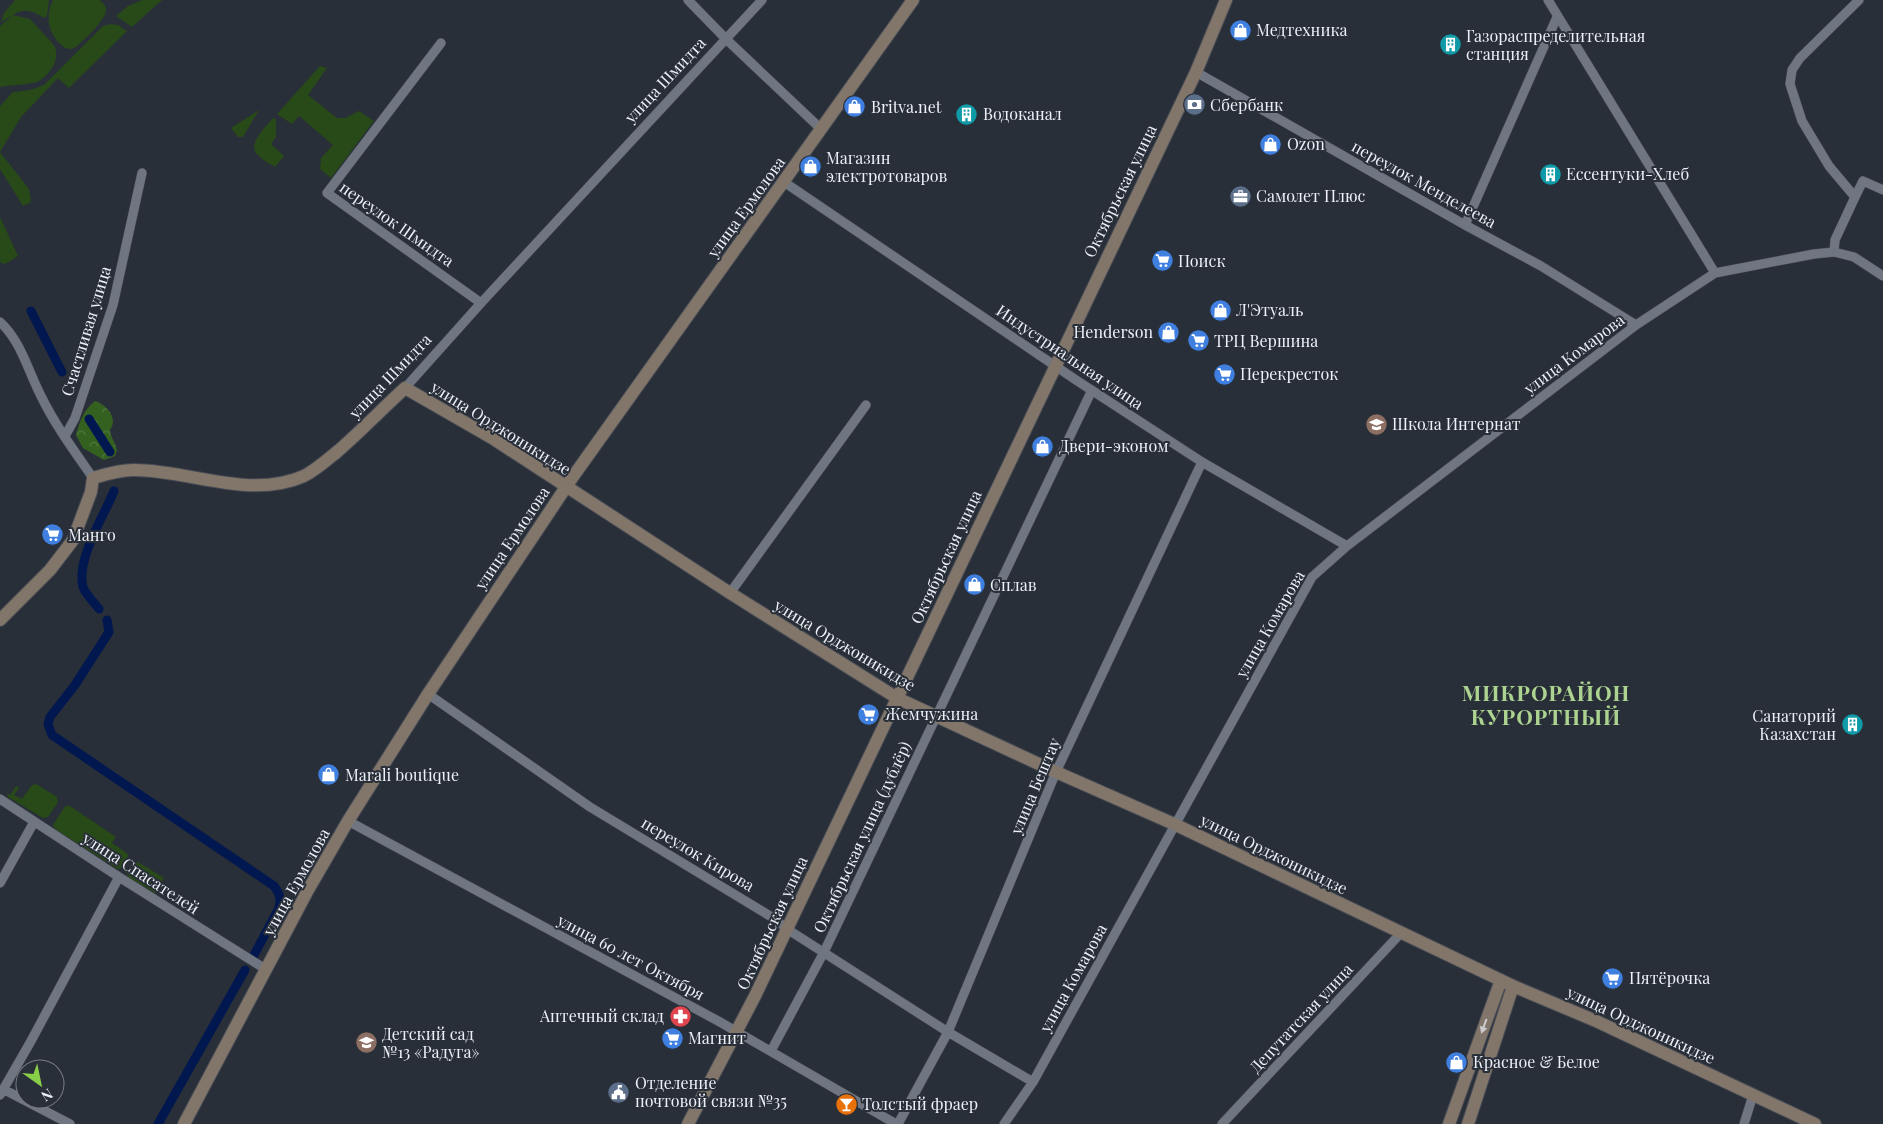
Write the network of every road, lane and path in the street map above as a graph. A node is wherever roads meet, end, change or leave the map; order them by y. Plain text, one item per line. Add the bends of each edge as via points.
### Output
1 (688, 0) edge
2 (762, 0) edge
3 (913, 0) edge
4 (1226, 0) edge
5 (1548, 0) edge
6 (1859, 0) edge
7 (1557, 17) junction
8 (726, 39) junction
9 (441, 43) dead end
10 (1196, 72) junction
11 (821, 129) junction
12 (142, 173) dead end
13 (784, 182) junction
14 (1883, 190) edge
15 (1855, 197) junction
16 (1465, 225) junction
17 (1834, 252) junction
18 (1715, 273) junction
19 (1883, 276) edge
20 (481, 303) junction
21 (0, 322) edge
22 (1636, 325) junction
23 (1055, 365) junction
24 (405, 388) junction
25 (1092, 390) junction
26 (866, 405) dead end
27 (65, 436) junction
28 (1202, 462) junction
29 (93, 478) junction
30 (566, 487) junction
31 (1347, 546) junction
32 (730, 593) junction
33 (0, 620) edge
34 (428, 694) junction
35 (897, 698) junction
36 (937, 716) junction
37 (1056, 772) junction
38 (0, 799) edge
39 (348, 821) junction
40 (34, 822) junction
41 (1174, 824) junction
42 (119, 877) junction
43 (0, 883) edge
44 (787, 928) junction
45 (1401, 933) junction
46 (824, 952) junction
47 (262, 967) junction
48 (1501, 980) junction
49 (1514, 986) junction
50 (738, 1032) junction
51 (948, 1032) junction
52 (771, 1051) junction
53 (1032, 1082) junction
54 (2, 1092) edge
55 (1459, 1095) junction
56 (1753, 1095) junction
57 (1476, 1101) junction
58 (70, 1124) edge
59 (184, 1124) edge
60 (688, 1124) edge
61 (897, 1124) edge
62 (1004, 1124) edge
63 (1222, 1124) edge
64 (1449, 1124) edge
65 (1468, 1124) edge
66 (1744, 1124) edge
67 (1815, 1124) edge

1 - 8 street
2 - 8 street, улица Шмидта
3 - 11 street, улица Ермолова
4 - 10 street, Октябрьская улица
5 - 7 street
6 - 15 street via 1800,58 1792,70 1790,84 1812,140
7 - 16 street
7 - 18 street
8 - 11 street
8 - 20 street, улица Шмидта
9 - 20 street, переулок Шмидта via 327,193
10 - 16 street, переулок Менделеева
10 - 23 street, Октябрьская улица
11 - 13 street, улица Ермолова
12 - 27 street, Счастливая улица via 113,305 75,418
13 - 23 street, Индустриальная улица
13 - 30 street, улица Ермолова
14 - 15 street via 1863,180
15 - 17 street via 1834,240
16 - 22 street, переулок Менделеева via 1541,266
17 - 18 street
17 - 19 street via 1854,257
18 - 22 street, улица Комарова
20 - 24 street, улица Шмидта
21 - 27 street via 10,331 41,397
22 - 31 street, улица Комарова
23 - 25 street, Индустриальная улица
23 - 35 street, Октябрьская улица
24 - 29 street, улица Шмидта via 324,462 306,475 288,482 240,485 134,470
24 - 30 street, улица Орджоникидзе via 492,438
25 - 28 street, Индустриальная улица
25 - 36 street, Октябрьская улица (дублёр)
26 - 32 street
27 - 29 street
28 - 31 street, Индустриальная улица
28 - 37 street, улица Бештау
29 - 33 street via 73,540 50,570
30 - 32 street, улица Орджоникидзе
30 - 34 street, улица Ермолова
31 - 41 street, улица Комарова via 1312,577
32 - 35 street, улица Орджоникидзе
34 - 39 street, улица Ермолова
34 - 44 street, переулок Кирова via 590,806
35 - 36 street, улица Орджоникидзе
35 - 44 street, Октябрьская улица
36 - 37 street, улица Орджоникидзе
36 - 46 street, Октябрьская улица (дублёр)
37 - 41 street, улица Орджоникидзе
37 - 51 street, улица Бештау
38 - 40 street, улица Спасателей
39 - 47 street, улица Ермолова
39 - 50 street, улица 60 лет Октября
40 - 42 street, улица Спасателей
40 - 43 street
41 - 45 street, улица Орджоникидзе
41 - 53 street, улица Комарова
42 - 47 street, улица Спасателей
42 - 54 street
44 - 46 street, переулок Кирова
44 - 50 street, Октябрьская улица
45 - 48 street, улица Орджоникидзе
45 - 63 street, Депутатская улица
46 - 51 street, переулок Кирова
46 - 52 street, Октябрьская улица (дублёр)
47 - 59 street, улица Ермолова
48 - 49 street, улица Орджоникидзе
48 -> 55 street
49 - 56 street, улица Орджоникидзе
49 - 57 street
50 - 52 street, улица 60 лет Октября
50 - 60 street, Октябрьская улица
51 - 53 street, переулок Кирова
51 - 61 street, улица Бештау
52 - 61 street, улица 60 лет Октября
53 - 62 street, улица Комарова
54 - 58 street
55 - 57 street
55 - 64 street
56 - 66 street
56 - 67 street, улица Орджоникидзе
57 - 65 street

